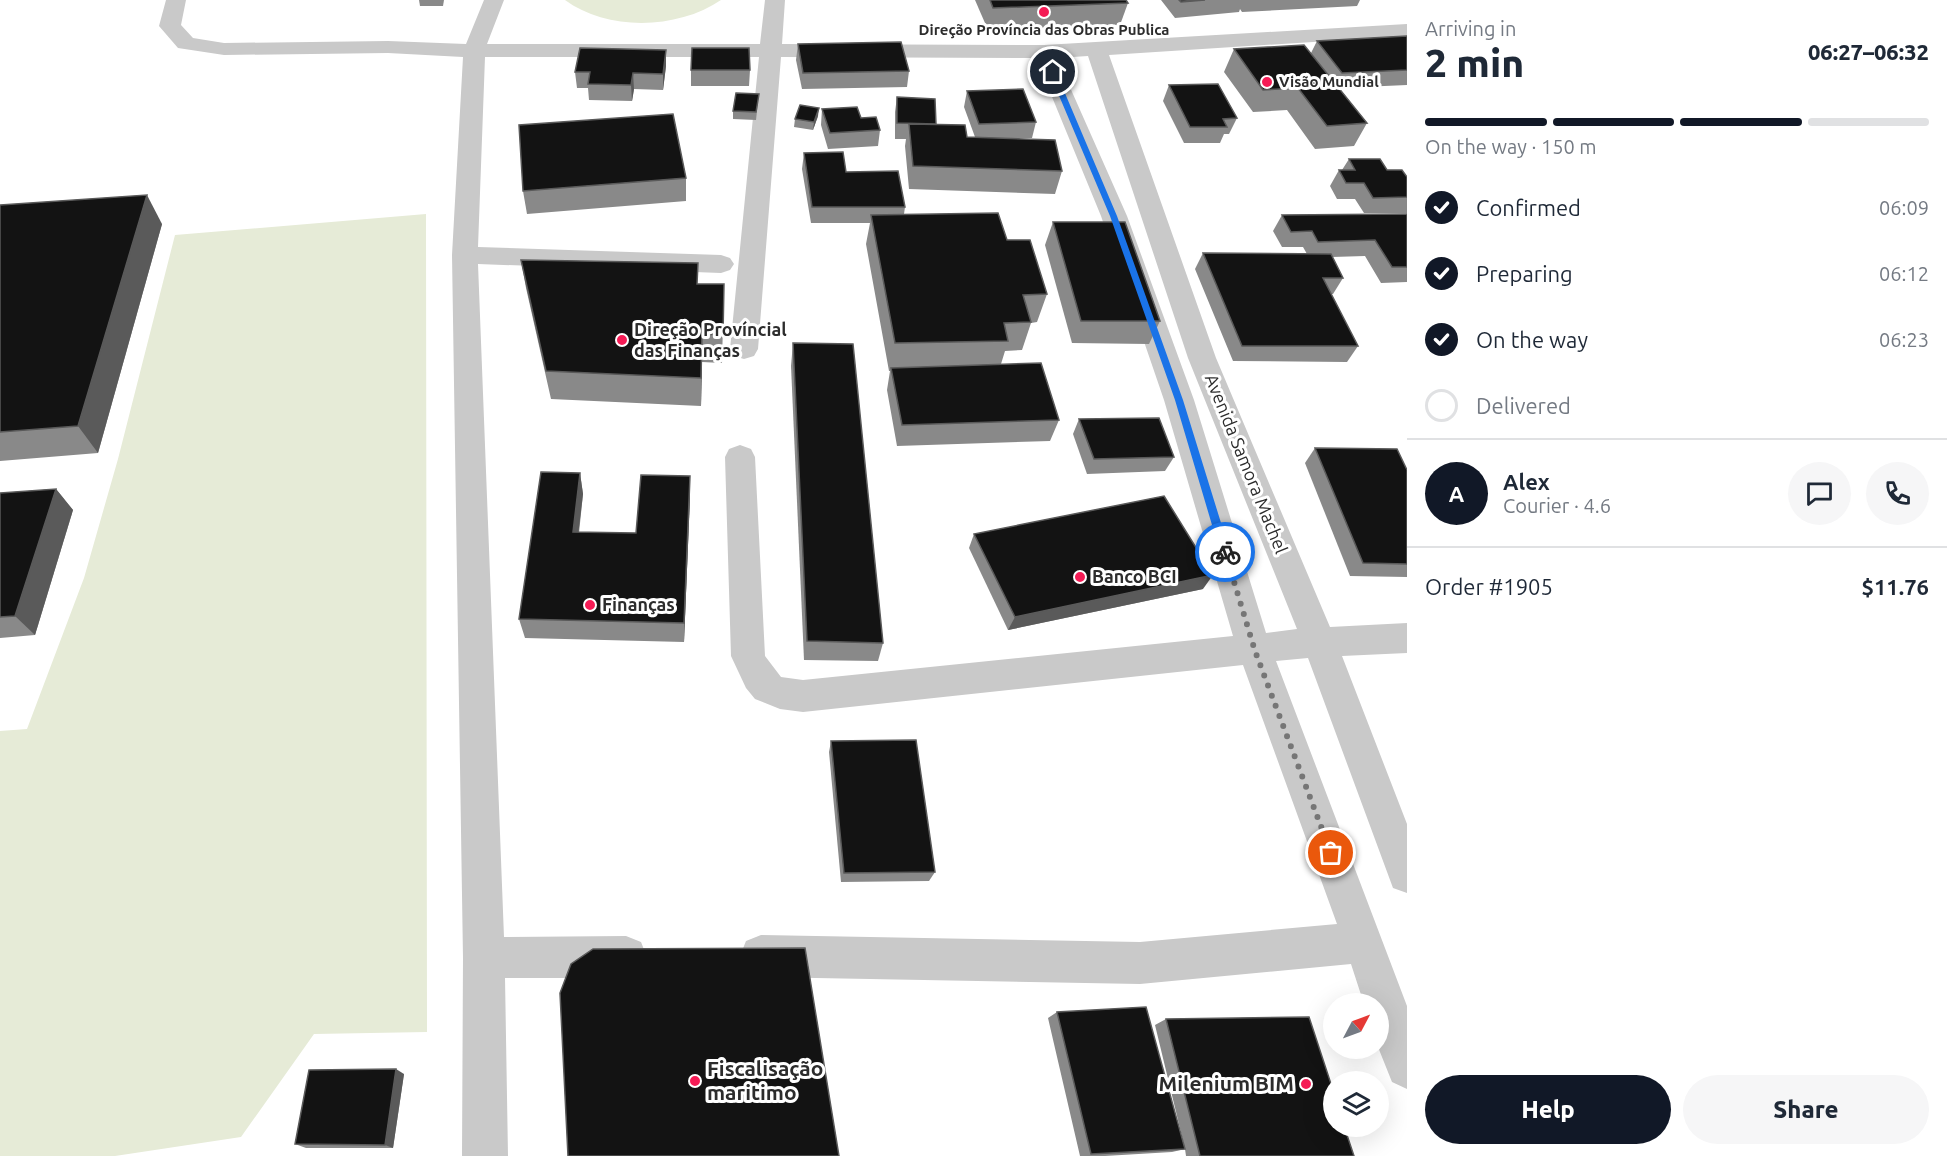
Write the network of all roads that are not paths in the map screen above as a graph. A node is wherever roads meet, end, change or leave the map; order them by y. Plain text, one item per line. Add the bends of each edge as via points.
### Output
1 (176, 0) edge
2 (494, 0) edge
3 (775, 0) edge
4 (1407, 30) edge
5 (772, 50) junction
6 (1097, 50) junction
7 (474, 51) junction
8 (1044, 52) junction
9 (465, 255) junction
10 (721, 264) dead end
11 (744, 349) dead end
12 (740, 457) dead end
13 (1407, 638) edge
14 (1319, 642) junction
15 (1255, 651) junction
16 (1407, 874) edge
17 (1364, 942) junction
18 (721, 956) edge
19 (662, 957) edge
20 (484, 958) junction
21 (1407, 1066) edge
22 (485, 1156) edge

1 - 7 street via 171,26 186,43 224,49 388,47
2 - 7 street
3 - 5 street
4 - 6 street
5 - 7 street
5 - 8 street
5 - 11 street
6 - 8 street
6 - 14 street, Avenida Samora Machel via 1202,358
7 - 9 street
8 - 15 street, Avenida Samora Machel via 1114,216 1179,400
9 - 10 street
9 - 20 street
12 - 15 street via 748,656 760,682 770,691 803,696
13 - 14 street
14 - 15 street
14 - 16 street, Avenida Samora Machel
15 - 17 street, Avenida Samora Machel
17 - 18 street via 1140,963
17 - 21 street, Avenida Samora Machel
19 - 20 street
20 - 22 street

